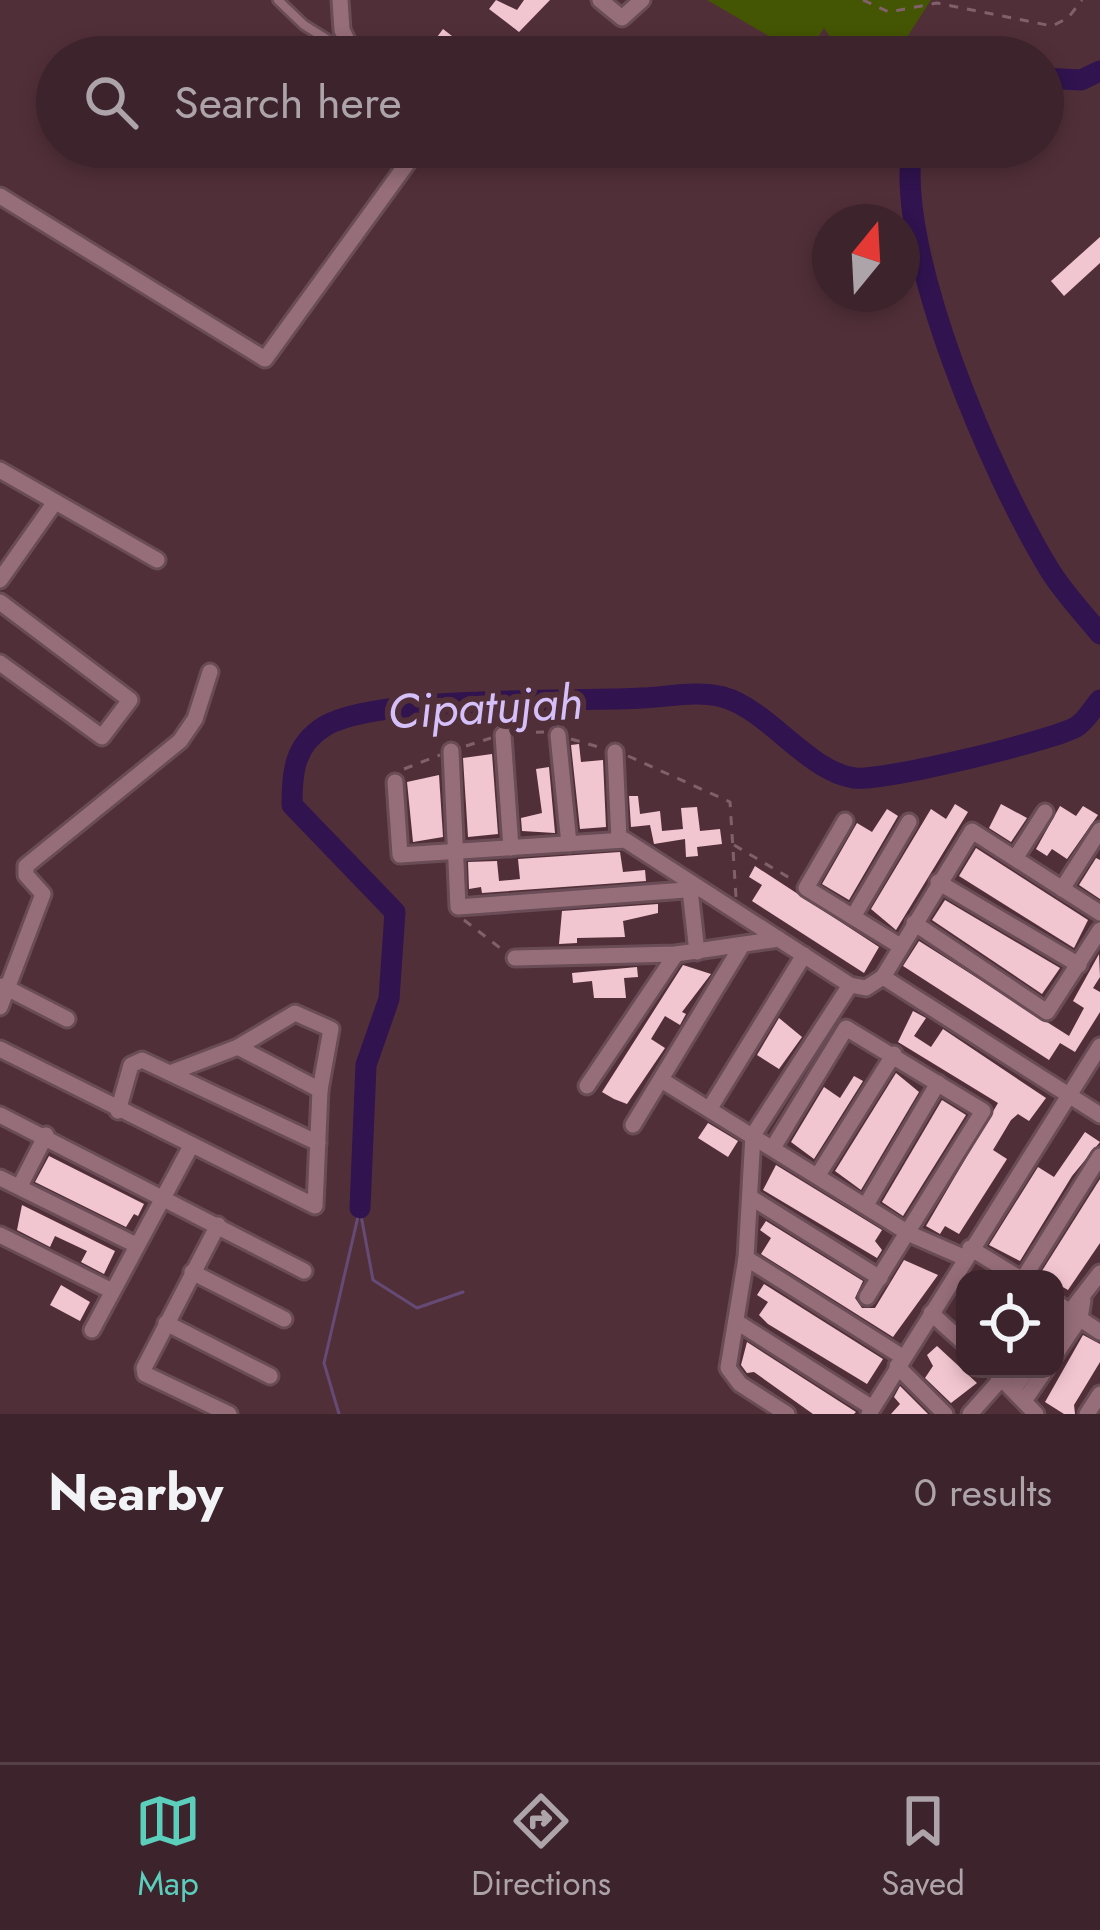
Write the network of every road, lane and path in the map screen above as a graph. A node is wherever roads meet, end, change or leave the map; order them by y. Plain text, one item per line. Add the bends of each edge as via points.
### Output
1 (278, 0) edge
2 (340, 0) edge
3 (600, 0) edge
4 (642, 0) edge
5 (863, 0) edge
6 (1082, 0) edge
7 (926, 2) edge
8 (322, 36) edge
9 (348, 36) edge
10 (404, 168) edge
11 (0, 196) edge
12 (0, 470) edge
13 (55, 502) junction
14 (157, 560) dead end
15 (0, 580) edge
16 (0, 602) edge
17 (0, 663) edge
18 (210, 672) dead end
19 (558, 735) dead end
20 (503, 736) dead end
21 (451, 752) dead end
22 (615, 752) dead end
23 (395, 782) dead end
24 (730, 802) dead end
25 (1045, 812) dead end
26 (845, 821) dead end
27 (910, 822) dead end
28 (1100, 830) edge
29 (620, 840) junction
30 (569, 844) junction
31 (733, 844) junction
32 (511, 848) junction
33 (454, 853) junction
34 (1016, 857) junction
35 (938, 882) junction
36 (806, 888) junction
37 (694, 889) junction
38 (1062, 889) junction
39 (458, 907) junction
40 (736, 911) junction
41 (1100, 913) edge
42 (853, 916) junction
43 (914, 923) junction
44 (1100, 931) edge
45 (778, 939) junction
46 (899, 946) junction
47 (741, 947) junction
48 (698, 952) junction
49 (676, 954) junction
50 (804, 955) junction
51 (515, 958) joint
52 (1079, 965) junction
53 (883, 976) junction
54 (850, 985) junction
55 (4, 987) edge
56 (0, 1007) edge
57 (67, 1019) dead end
58 (1100, 1046) edge
59 (238, 1047) junction
60 (0, 1049) edge
61 (895, 1054) junction
62 (170, 1073) junction
63 (663, 1081) junction
64 (938, 1083) junction
65 (587, 1086) dead end
66 (320, 1090) junction
67 (1068, 1093) junction
68 (710, 1108) junction
69 (118, 1111) junction
70 (0, 1115) edge
71 (1100, 1115) edge
72 (633, 1126) dead end
73 (46, 1135) junction
74 (753, 1135) junction
75 (318, 1143) junction
76 (191, 1146) junction
77 (774, 1146) junction
78 (1100, 1156) edge
79 (818, 1175) junction
80 (0, 1178) edge
81 (20, 1186) junction
82 (163, 1197) junction
83 (750, 1197) junction
84 (866, 1205) junction
85 (218, 1225) junction
86 (910, 1234) junction
87 (0, 1235) edge
88 (136, 1245) junction
89 (966, 1252) junction
90 (746, 1258) junction
91 (1003, 1270) edge
92 (1028, 1270) edge
93 (304, 1271) dead end
94 (192, 1272) junction
95 (1100, 1273) edge
96 (880, 1278) junction
97 (112, 1292) junction
98 (868, 1297) dead end
99 (1068, 1311) edge
100 (931, 1313) junction
101 (284, 1319) dead end
102 (737, 1322) junction
103 (166, 1323) junction
104 (92, 1330) dead end
105 (1100, 1331) edge
106 (956, 1336) edge
107 (899, 1361) junction
108 (270, 1376) dead end
109 (1014, 1390) edge
110 (1100, 1394) edge
111 (870, 1410) edge
112 (229, 1414) edge
113 (787, 1414) edge
114 (945, 1414) edge
115 (970, 1414) edge
116 (1087, 1414) edge

1 - 8 lane
2 - 9 street
3 - 4 street via 624,17
5 - 7 path via 889,12
6 - 7 path via 1052,26
10 - 11 street via 266,358
12 - 13 street
13 - 14 street
13 - 15 street
16 - 17 street via 130,700 102,737
18 - 55 street via 185,736 26,866 44,894
19 - 30 street
20 - 32 street
21 - 33 street
22 - 29 street
23 - 33 street via 399,854
24 - 31 path
25 - 34 street
26 - 36 street
27 - 42 street
28 - 38 street
29 - 30 street
29 - 37 street
30 - 32 street
31 - 36 path
31 - 40 path
32 - 33 street
33 - 39 street
34 - 35 street via 972,830
34 - 38 street
35 - 43 street
35 - 52 street
36 - 42 street
37 - 39 street
37 - 40 street
37 - 48 street
38 - 41 street
39 - 51 path via 468,924
40 - 45 street
42 - 46 street
43 - 46 street
43 - 52 street via 1044,1011
44 - 52 street
45 - 47 street
45 - 50 street
46 - 53 street
47 - 48 street
47 - 63 street
48 - 49 street
49 - 51 street
49 - 65 street
50 - 54 street
50 - 68 street
53 - 54 street via 866,988
53 - 67 street
54 - 74 street
55 - 56 street
55 - 57 street
58 - 67 street
59 - 62 street
59 - 66 street
59 - 66 street via 295,1013 331,1029
60 - 69 street
61 - 64 street
61 - 77 street via 844,1029
61 - 79 street
62 - 69 street via 134,1062
62 - 75 street
63 - 68 street
63 - 72 street
64 - 84 street
64 - 86 street via 984,1116
66 - 75 street
67 - 71 street
67 - 89 street
68 - 74 street
69 - 76 street
70 - 73 street
73 - 81 street
73 - 82 street
74 - 77 street
74 - 83 street
75 - 76 street via 313,1208
76 - 82 street
77 - 79 street
78 - 92 street
79 - 84 street
80 - 81 street
81 - 88 street
82 - 85 street
82 - 88 street
83 - 90 street
83 - 96 street
84 - 86 street
85 - 93 street
85 - 94 street
86 - 89 street
86 - 96 street
87 - 97 street
88 - 97 street
89 - 91 street
89 - 100 street
90 - 102 street
90 - 107 street
94 - 101 street
94 - 103 street
95 - 99 street
96 - 98 street
97 - 104 street
99 - 105 street
100 - 106 street
100 - 107 street
102 - 111 street
102 - 113 street via 730,1373
103 - 108 street
103 - 112 street via 145,1374
107 - 111 street
107 - 114 street
109 - 115 street
110 - 116 street

